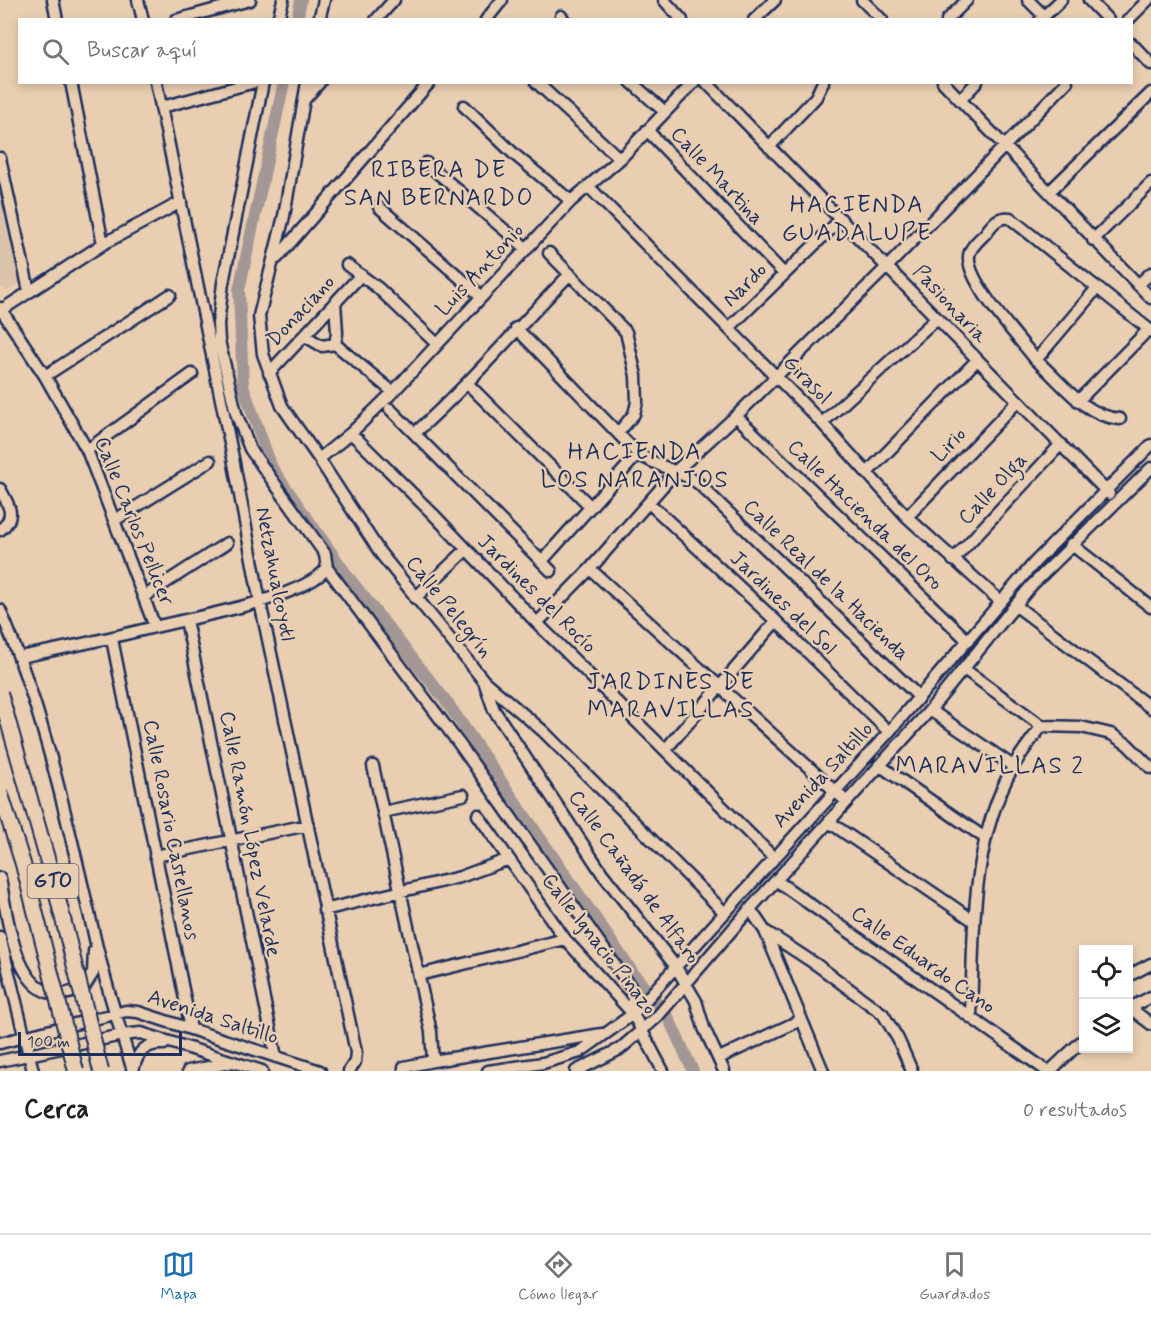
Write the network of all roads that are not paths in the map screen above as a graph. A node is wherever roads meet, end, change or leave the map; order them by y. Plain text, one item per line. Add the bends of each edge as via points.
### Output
1 (53, 0) edge
2 (138, 0) edge
3 (250, 0) edge
4 (283, 0) edge
5 (324, 0) edge
6 (394, 0) edge
7 (502, 0) edge
8 (664, 0) edge
9 (775, 0) edge
10 (862, 0) edge
11 (1028, 0) edge
12 (1061, 0) edge
13 (1089, 0) edge
14 (1148, 0) edge
15 (962, 2) edge
16 (57, 18) edge
17 (142, 18) edge
18 (183, 18) edge
19 (278, 18) edge
20 (320, 18) edge
21 (378, 18) edge
22 (488, 18) edge
23 (680, 18) edge
24 (760, 18) edge
25 (880, 18) edge
26 (949, 18) edge
27 (1042, 18) edge
28 (1106, 18) edge
29 (1130, 18) edge
30 (1133, 46) edge
31 (1151, 64) edge
32 (71, 84) edge
33 (156, 84) edge
34 (248, 84) edge
35 (263, 84) edge
36 (307, 84) edge
37 (318, 84) edge
38 (428, 84) edge
39 (538, 84) edge
40 (633, 84) edge
41 (692, 84) edge
42 (708, 84) edge
43 (822, 84) edge
44 (945, 84) edge
45 (975, 84) edge
46 (1065, 84) edge
47 (1151, 93) edge
48 (304, 100) junction
49 (960, 100) junction
50 (464, 106) dead end
51 (162, 107) junction
52 (665, 112) junction
53 (647, 130) junction
54 (1005, 145) junction
55 (769, 147) junction
56 (0, 158) edge
57 (620, 159) junction
58 (426, 163) dead end
59 (1151, 183) edge
60 (588, 186) junction
61 (1049, 192) junction
62 (571, 201) junction
63 (181, 202) junction
64 (379, 207) dead end
65 (841, 219) junction
66 (1093, 240) junction
67 (103, 244) junction
68 (528, 249) junction
69 (549, 253) dead end
70 (274, 260) junction
71 (347, 265) dead end
72 (888, 267) junction
73 (1151, 273) edge
74 (570, 274) junction
75 (784, 274) junction
76 (361, 275) junction
77 (1138, 285) junction
78 (1097, 288) junction
79 (28, 291) junction
80 (170, 295) dead end
81 (481, 296) junction
82 (1151, 298) edge
83 (335, 302) junction
84 (1, 310) edge
85 (937, 318) junction
86 (516, 328) junction
87 (729, 328) junction
88 (1150, 330) edge
89 (306, 336) junction
90 (334, 344) junction
91 (437, 344) junction
92 (977, 360) junction
93 (1036, 360) junction
94 (269, 373) junction
95 (192, 374) dead end
96 (45, 375) junction
97 (776, 375) junction
98 (467, 383) junction
99 (393, 392) junction
100 (1018, 401) junction
101 (1078, 401) junction
102 (390, 409) dead end
103 (736, 416) junction
104 (1120, 419) dead end
105 (822, 423) junction
106 (619, 432) junction
107 (351, 433) junction
108 (415, 433) junction
109 (1061, 444) junction
110 (1151, 446) edge
111 (87, 450) junction
112 (638, 454) junction
113 (319, 459) junction
114 (210, 461) dead end
115 (1151, 468) edge
116 (676, 471) junction
117 (867, 473) junction
118 (0, 489) edge
119 (1106, 489) junction
120 (1115, 501) junction
121 (649, 503) junction
122 (591, 507) junction
123 (907, 517) junction
124 (116, 520) junction
125 (0, 530) edge
126 (227, 543) dead end
127 (1071, 544) junction
128 (466, 550) junction
129 (953, 560) junction
130 (542, 561) junction
131 (327, 568) junction
132 (590, 569) junction
133 (552, 572) dead end
134 (145, 597) junction
135 (415, 598) junction
136 (1000, 601) junction
137 (260, 602) junction
138 (1015, 605) junction
139 (1151, 607) edge
140 (0, 610) edge
141 (186, 620) junction
142 (776, 621) junction
143 (537, 623) junction
144 (154, 627) junction
145 (112, 639) junction
146 (968, 641) junction
147 (20, 657) junction
148 (964, 669) junction
149 (484, 681) junction
150 (720, 687) junction
151 (0, 693) edge
152 (919, 697) junction
153 (1151, 708) edge
154 (930, 710) junction
155 (1042, 726) junction
156 (889, 732) junction
157 (666, 749) junction
158 (879, 765) junction
159 (373, 766) dead end
160 (1013, 766) junction
161 (1151, 768) edge
162 (0, 792) edge
163 (835, 792) junction
164 (463, 795) dead end
165 (847, 802) junction
166 (383, 812) junction
167 (478, 814) dead end
168 (829, 822) junction
169 (308, 825) junction
170 (985, 838) junction
171 (232, 840) junction
172 (155, 856) junction
173 (774, 857) junction
174 (509, 859) junction
175 (0, 878) edge
176 (777, 880) junction
177 (400, 891) junction
178 (750, 909) junction
179 (324, 910) junction
180 (725, 913) junction
181 (974, 921) junction
182 (765, 931) junction
183 (93, 933) junction
184 (0, 937) edge
185 (565, 939) junction
186 (1151, 964) edge
187 (673, 970) junction
188 (1133, 973) edge
189 (419, 975) junction
190 (683, 987) junction
191 (1151, 997) edge
192 (1133, 1007) edge
193 (1133, 1012) edge
194 (116, 1013) junction
195 (633, 1014) junction
196 (971, 1017) junction
197 (801, 1020) junction
198 (1151, 1024) edge
199 (191, 1029) junction
200 (644, 1031) junction
201 (608, 1033) junction
202 (122, 1035) junction
203 (25, 1038) junction
204 (0, 1043) edge
205 (1079, 1044) edge
206 (181, 1046) junction
207 (29, 1055) junction
208 (276, 1057) junction
209 (719, 1058) junction
210 (0, 1061) edge
211 (433, 1061) junction
212 (231, 1063) junction
213 (33, 1071) edge
214 (76, 1071) edge
215 (101, 1071) edge
216 (133, 1071) edge
217 (188, 1071) edge
218 (262, 1071) edge
219 (320, 1071) edge
220 (349, 1071) edge
221 (404, 1071) edge
222 (488, 1071) edge
223 (576, 1071) edge
224 (663, 1071) edge
225 (724, 1071) edge
226 (823, 1071) edge
227 (912, 1071) edge
228 (1048, 1071) edge

1 - 16 street
2 - 17 street
3 - 18 street
4 - 19 street
5 - 20 street
6 - 21 street
7 - 22 street
8 - 23 street
9 - 24 street
10 - 25 street
11 - 27 street
12 - 27 street
13 - 28 street
14 - 29 street
15 - 26 street
30 - 31 street
32 - 67 street
33 - 51 street, Netzahualcoyotl
34 - 51 street
35 - 131 street via 223,283 219,341 244,436 257,462 325,555
36 - 48 street, Calle Pelegrín
37 - 48 street
38 - 70 street
39 - 57 street
40 - 52 street
41 - 52 street, Luis Antonio
42 - 55 street, Pasionaria
43 - 55 street via 816,98
44 - 49 street
45 - 49 street
46 - 54 street
47 - 61 street
48 - 70 street, Calle Pelegrín
49 - 54 street
50 - 62 street
51 - 63 street, Netzahualcoyotl
52 - 53 street, Luis Antonio
53 - 57 street, Luis Antonio
53 - 75 street, Calle Martina
54 - 61 street
54 - 72 street
55 - 65 street, Pasionaria
56 - 79 street
57 - 60 street, Luis Antonio
58 - 68 street
59 - 66 street
60 - 62 street, Luis Antonio
60 - 87 street, Girasol
61 - 66 street
62 - 68 street, Luis Antonio
63 - 67 street
63 - 137 street, Netzahualcoyotl
64 - 81 street
65 - 72 street, Pasionaria
65 - 75 street, Nardo
66 - 77 street
67 - 79 street
68 - 81 street, Luis Antonio
69 - 74 street
70 - 94 street, Calle Pelegrín via 259,316 259,335
71 - 76 street
72 - 85 street, Pasionaria
72 - 97 street
73 - 77 street
74 - 86 street
74 - 106 street via 618,321 629,339 637,402 634,414
75 - 87 street, Nardo
76 - 83 street, Donaciano
76 - 91 street
77 - 82 street
78 - 88 street
78 - 93 street
78 - 93 street via 1010,218 998,219 974,245 969,263 977,284
79 - 84 street
80 - 96 street
81 - 91 street, Luis Antonio
83 - 89 street, Donaciano
83 - 90 street
84 - 96 street, Calle Carlos Pellicer
85 - 92 street, Pasionaria
85 - 105 street
86 - 98 street
86 - 106 street
87 - 97 street, Girasol
88 - 101 street
89 - 90 street via 322,346
89 - 94 street, Donaciano
90 - 99 street
91 - 99 street, Luis Antonio
92 - 100 street, Pasionaria
92 - 117 street
93 - 101 street
94 - 113 street, Calle Pelegrín via 289,419
95 - 111 street
96 - 111 street, Calle Carlos Pellicer
97 - 103 street
97 - 105 street, Girasol
98 - 108 street
98 - 122 street
99 - 107 street, Luis Antonio
100 - 109 street, Pasionaria
100 - 123 street, Lirio
101 - 104 street via 1100,416
102 - 108 street
103 - 116 street
103 - 146 street, Calle Hacienda del Oro
105 - 117 street, Girasol
106 - 112 street
107 - 113 street, Luis Antonio
107 - 128 street, Jardines del Rocío
108 - 130 street
109 - 119 street, Pasionaria
109 - 129 street, Calle Olga
110 - 119 street, Avenida Saltillo
111 - 124 street, Calle Carlos Pellicer
112 - 116 street, Calle Real de la Hacienda via 657,466
112 - 122 street
113 - 135 street, Calle Pelegrín
114 - 124 street
115 - 120 street, Avenida Saltillo
116 - 121 street
116 - 152 street, Calle Real de la Hacienda via 698,483
117 - 123 street, Girasol
118 - 125 street via 11,512 8,523
119 - 120 street, Pasionaria
119 - 136 street, Avenida Saltillo
120 - 127 street, Avenida Saltillo
121 - 132 street
121 - 142 street, Jardines del Sol
122 - 130 street
123 - 129 street, Girasol
124 - 134 street, Calle Carlos Pellicer
126 - 134 street
127 - 138 street, Avenida Saltillo
127 - 139 street
128 - 135 street
128 - 143 street, Jardines del Rocío
129 - 136 street, Girasol
130 - 133 street
131 - 137 street via 314,580
131 - 195 street via 459,745 632,989
132 - 143 street
132 - 150 street
134 - 144 street, Calle Carlos Pellicer
135 - 149 street, Calle Pelegrín
136 - 146 street, Avenida Saltillo
137 - 141 street
137 - 169 street, Netzahualcoyotl
138 - 148 street, Avenida Saltillo
138 - 153 street
140 - 147 street
141 - 144 street
141 - 171 street, Calle Ramón López Velarde
142 - 150 street
142 - 156 street, Jardines del Sol
143 - 157 street, Jardines del Rocío
144 - 145 street
145 - 147 street
145 - 172 street, Calle Rosario Castellanos
146 - 152 street, Avenida Saltillo
147 - 183 street via 60,787
148 - 154 street, Avenida Saltillo
148 - 155 street
149 - 180 street, Calle Pelegrín via 537,725
149 - 187 street, Calle Cañadá de Alfaro via 494,710 602,873
150 - 157 street
150 - 163 street
151 - 215 main road, GTO, bridge via 54,883
152 - 156 street, Avenida Saltillo
154 - 158 street, Avenida Saltillo
154 - 160 street
155 - 160 street
155 - 161 street via 1081,727 1111,734
156 - 163 street, Avenida Saltillo
157 - 173 street, Jardines del Rocío
158 - 165 street, Avenida Saltillo
158 - 170 street
159 - 166 street
160 - 170 street
162 - 214 main road, GTO, bridge via 23,864
163 - 165 street
163 - 173 street, Avenida Saltillo
164 - 166 street
165 - 168 street, Avenida Saltillo
166 - 177 street
167 - 174 street, Calle Ignacio Pinazo
168 - 176 street, Avenida Saltillo
168 - 181 street
169 - 171 street
169 - 179 street, Netzahualcoyotl
170 - 181 street
171 - 172 street
171 - 208 street, Calle Ramón López Velarde
172 - 199 street, Calle Rosario Castellanos
173 - 180 street, Avenida Saltillo
174 - 177 street via 460,877
174 - 185 street, Calle Ignacio Pinazo
175 - 183 street via 19,962 39,988 62,994 84,987 93,973
176 - 178 street, Avenida Saltillo
176 - 196 street, Calle Eduardo Cano
177 - 179 street
177 - 189 street
178 - 182 street
178 - 190 street, Avenida Saltillo
179 - 220 street, Netzahualcoyotl via 356,1052
180 - 187 street, Avenida Saltillo
181 - 196 street
182 - 197 street
182 - 227 street via 883,1014
183 - 194 street
184 - 203 street
185 - 189 street
185 - 195 street, Calle Ignacio Pinazo
186 - 188 street
187 - 190 street, Calle Cañadá de Alfaro
187 - 195 street, Avenida Saltillo
189 - 211 street
190 - 200 street, Avenida Saltillo
190 - 209 street, Calle Cañadá de Alfaro
191 - 192 street
193 - 198 street
194 - 199 street, Avenida Saltillo via 138,1012
194 - 202 street
194 - 203 street, Avenida Saltillo
195 - 200 street, Calle Ignacio Pinazo
195 - 201 street, Avenida Saltillo
196 - 228 street, Calle Eduardo Cano
197 - 209 street
197 - 226 street
199 - 208 street, Avenida Saltillo
200 - 223 street, Avenida Saltillo via 620,1049
200 - 224 street, Calle Ignacio Pinazo
201 - 211 street
201 - 222 street, Avenida Saltillo via 580,1052 543,1063
202 - 206 street, Avenida Saltillo via 141,1033
202 - 207 street, Avenida Saltillo
202 - 216 street
203 - 204 street, Avenida Saltillo
203 - 207 street
205 - 228 street
206 - 212 street, Avenida Saltillo
206 - 216 street via 148,1045 138,1054
207 - 210 street, Avenida Saltillo
207 - 213 street
208 - 219 street, Avenida Saltillo
209 - 225 street, Calle Cañadá de Alfaro
211 - 221 street via 412,1064 404,1067
212 - 217 street
212 - 218 street, Avenida Saltillo

